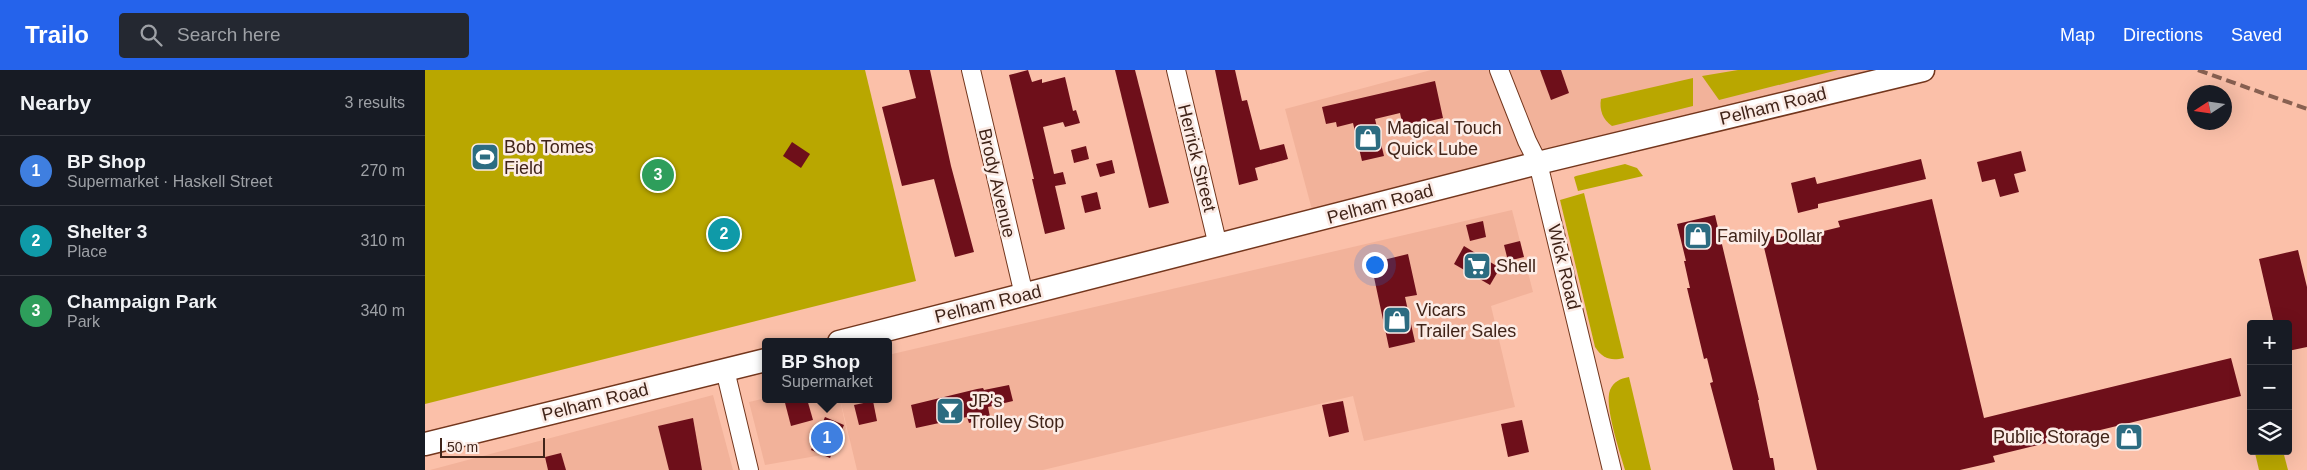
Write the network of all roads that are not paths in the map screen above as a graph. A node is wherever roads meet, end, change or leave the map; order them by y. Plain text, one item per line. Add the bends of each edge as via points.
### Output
1 (971, 70) edge
2 (1175, 70) edge
3 (1499, 70) edge
4 (1923, 70) edge
5 (1538, 163) junction
6 (1218, 246) junction
7 (1024, 295) junction
8 (855, 338) edge
9 (762, 361) edge
10 (725, 370) junction
11 (425, 444) edge
12 (749, 470) edge
13 (1612, 470) edge

1 - 7 street, Brody Avenue
2 - 6 street, Herrick Street
3 - 5 street, Wick Road
4 - 5 main road, Pelham Road
5 - 6 main road, Pelham Road
5 - 13 street, Wick Road
6 - 7 main road, Pelham Road
7 - 8 main road, Pelham Road
9 - 10 main road, Pelham Road
10 - 11 main road, Pelham Road
10 - 12 street

